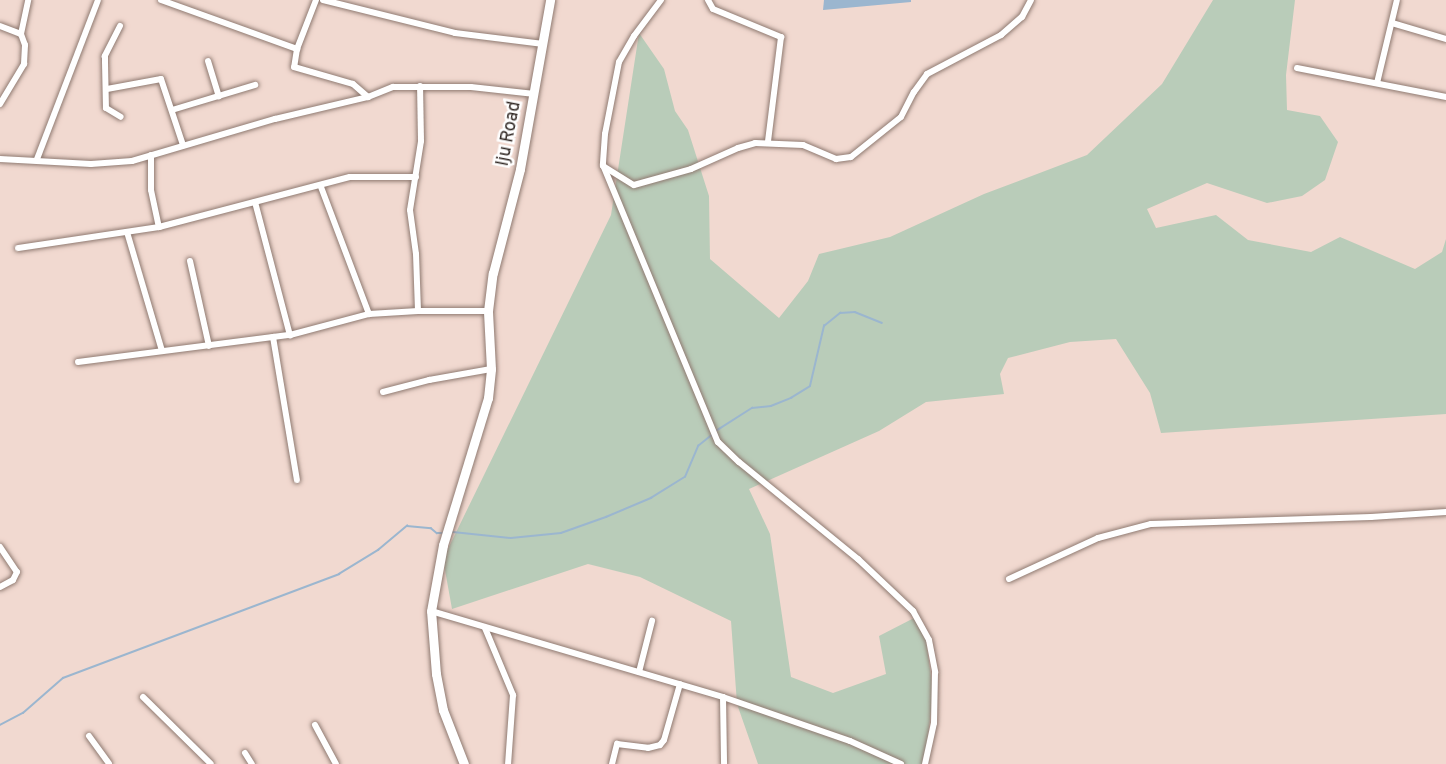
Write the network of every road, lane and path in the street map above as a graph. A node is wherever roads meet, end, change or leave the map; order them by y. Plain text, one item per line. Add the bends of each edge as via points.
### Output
1 (27, 0) edge
2 (98, 0) edge
3 (161, 0) edge
4 (316, 0) edge
5 (323, 0) edge
6 (550, 0) edge
7 (661, 0) edge
8 (708, 0) edge
9 (1030, 0) edge
10 (1397, 0) edge
11 (1392, 23) junction
12 (0, 26) edge
13 (120, 26) dead end
14 (21, 34) junction
15 (1446, 39) edge
16 (543, 44) junction
17 (297, 49) junction
18 (208, 61) dead end
19 (1297, 68) dead end
20 (1377, 83) junction
21 (255, 85) dead end
22 (420, 86) junction
23 (107, 89) junction
24 (534, 94) junction
25 (219, 96) junction
26 (369, 97) junction
27 (1446, 97) edge
28 (0, 104) edge
29 (172, 110) junction
30 (121, 117) dead end
31 (768, 142) junction
32 (183, 144) junction
33 (151, 155) junction
34 (0, 159) edge
35 (37, 159) junction
36 (603, 165) junction
37 (416, 177) junction
38 (321, 187) junction
39 (255, 202) junction
40 (159, 227) junction
41 (127, 232) junction
42 (18, 248) dead end
43 (190, 261) dead end
44 (418, 310) junction
45 (488, 311) junction
46 (369, 314) junction
47 (290, 335) junction
48 (273, 337) junction
49 (209, 346) junction
50 (162, 351) junction
51 (78, 362) dead end
52 (491, 369) junction
53 (383, 392) dead end
54 (297, 480) dead end
55 (1446, 512) edge
56 (0, 547) edge
57 (1009, 579) dead end
58 (0, 587) edge
59 (431, 611) junction
60 (652, 621) dead end
61 (485, 628) junction
62 (639, 672) junction
63 (680, 684) junction
64 (143, 697) dead end
65 (723, 697) junction
66 (315, 724) dead end
67 (88, 736) dead end
68 (245, 753) dead end
69 (110, 764) edge
70 (211, 764) edge
71 (252, 764) edge
72 (336, 764) edge
73 (464, 764) edge
74 (508, 764) edge
75 (612, 764) edge
76 (724, 764) edge
77 (902, 764) edge
78 (925, 764) edge

1 - 14 street
2 - 35 street
3 - 17 street
4 - 17 street
5 - 16 street via 454,33
6 - 16 main road, Iju Road
7 - 36 street via 619,62 604,134
8 - 31 street via 713,9 781,37
9 - 31 street via 1022,17 1001,35 927,74 901,117 851,157 836,159 803,145
10 - 11 street
11 - 15 street
11 - 20 street
12 - 14 street
13 - 23 street via 105,56
14 - 28 street via 24,64
16 - 24 main road, Iju Road
17 - 26 street via 297,68 353,84
18 - 25 street
19 - 20 street
20 - 27 street
21 - 25 street
22 - 24 street
22 - 26 street via 393,87
22 - 37 street via 421,141
23 - 29 street via 161,79
23 - 30 street via 106,108
24 - 45 main road, Iju Road via 520,169 492,273
25 - 29 street
26 - 32 street
29 - 32 street
31 - 36 street via 738,148 692,169 634,185
32 - 33 street
33 - 35 street via 91,164
33 - 40 street via 151,190
34 - 35 street
36 - 78 street via 718,442 858,559 913,611 929,640 935,672 934,723
37 - 38 street via 350,177
37 - 44 street via 410,210
38 - 39 street
38 - 46 street
39 - 40 street
39 - 47 street
40 - 41 street
41 - 42 street
41 - 50 street
43 - 49 street
44 - 45 street
44 - 46 street
45 - 52 main road, Iju Road
46 - 47 street
47 - 48 street
48 - 49 street
48 - 54 street
49 - 50 street
50 - 51 street
52 - 53 street
52 - 59 main road, Iju Road via 488,398 443,545
55 - 57 street via 1151,524 1098,538
56 - 58 street via 17,572 13,580
59 - 61 street
59 - 73 main road, Iju Road via 443,710
60 - 62 street
61 - 62 street
61 - 74 street via 513,695
62 - 63 street
63 - 65 street
63 - 75 street via 660,745 655,748 617,744
64 - 70 street
65 - 76 street
65 - 77 street via 850,741
66 - 72 street
67 - 69 street
68 - 71 street

